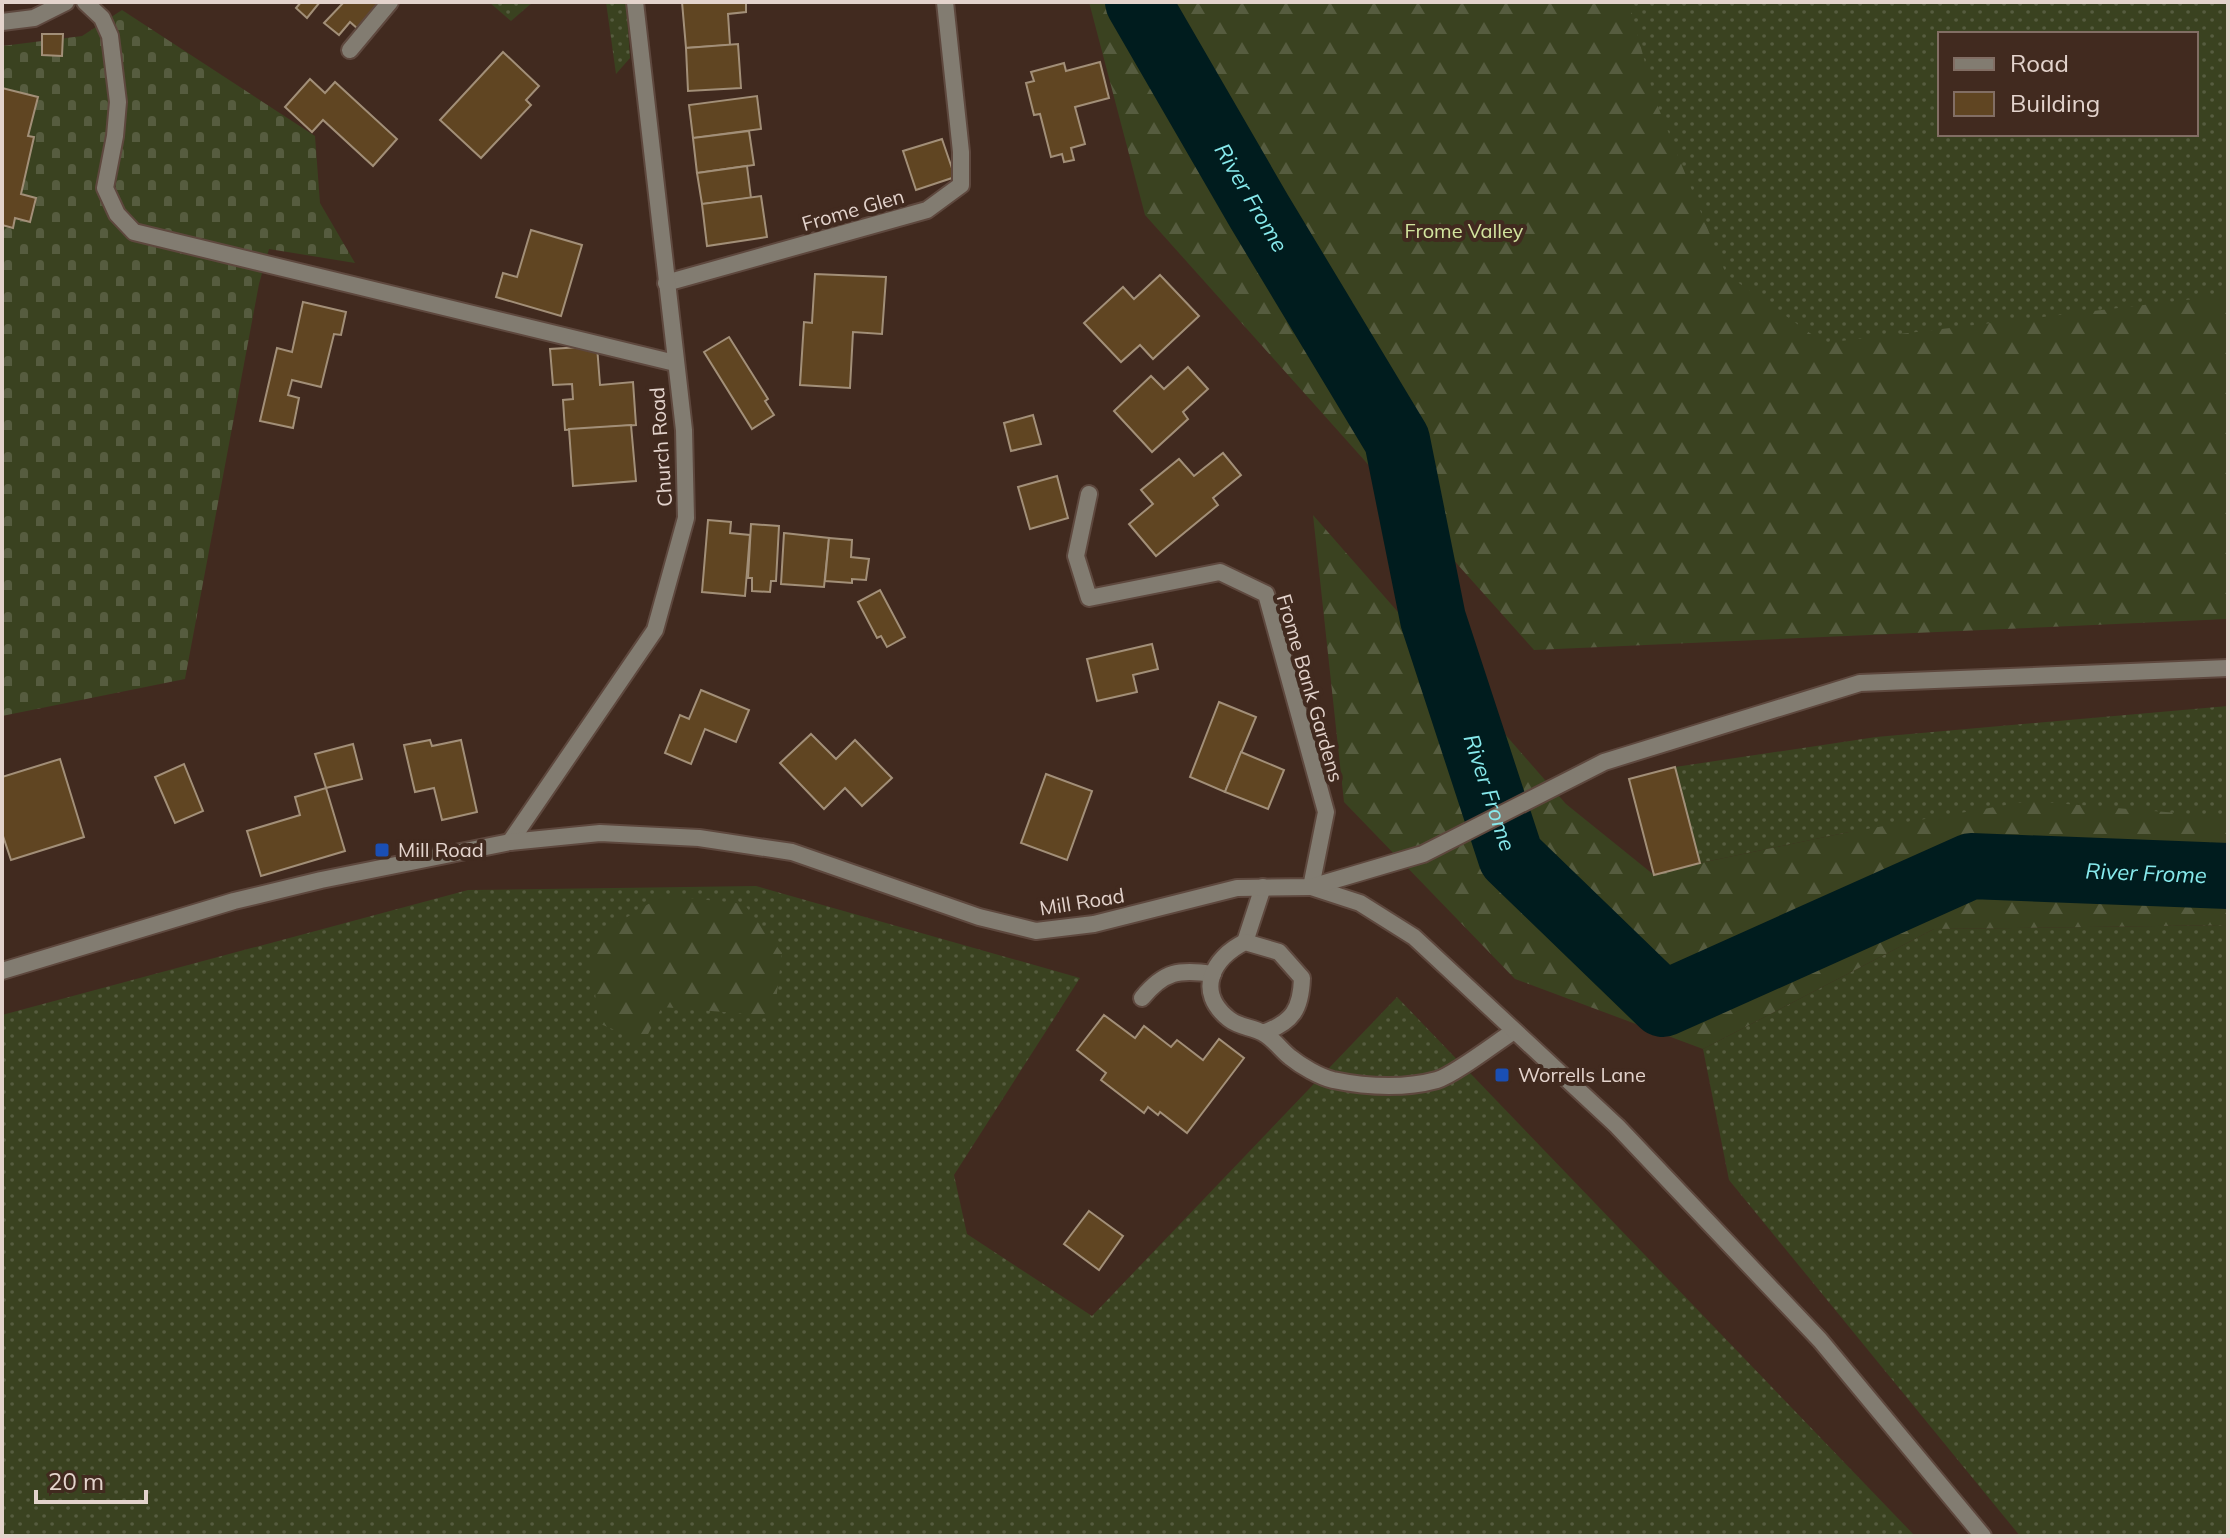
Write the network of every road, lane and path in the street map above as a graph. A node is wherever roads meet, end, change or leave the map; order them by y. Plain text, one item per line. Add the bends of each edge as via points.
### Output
1 (66, 2) edge
2 (85, 2) edge
3 (390, 2) edge
4 (635, 2) edge
5 (945, 2) edge
6 (2, 22) edge
7 (350, 50) dead end
8 (666, 283) junction
9 (675, 363) junction
10 (1089, 494) dead end
11 (2228, 668) edge
12 (510, 842) junction
13 (1263, 887) junction
14 (1311, 887) junction
15 (1245, 942) junction
16 (2, 971) edge
17 (1213, 974) junction
18 (1142, 998) dead end
19 (1514, 1031) junction
20 (1263, 1033) junction
21 (1983, 1536) edge

1 - 6 street via 34,18
2 - 9 street via 102,18 110,36 118,102 105,188 117,214 134,232
3 - 7 street
4 - 8 street, Church Road via 640,97
5 - 8 street, Frome Glen via 961,185 927,210
8 - 9 street, Church Road
9 - 12 street, Church Road via 684,430 686,518 655,630
10 - 14 street, Frome Bank Gardens via 1076,556 1089,598 1220,572 1266,594 1326,812
11 - 14 street, Mill Road via 1860,683 1604,762 1423,854
12 - 13 street, Mill Road via 600,833 699,838 792,852 979,917 1036,931 1094,924 1237,888
12 - 16 street, Mill Road via 234,901
13 - 14 street, Mill Road
13 - 15 street
14 - 19 street via 1360,903 1414,937
15 - 17 street via 1227,951
15 - 20 street via 1279,952 1302,978 1294,1013
17 - 18 street via 1169,974
17 - 20 street via 1210,986 1228,1018
19 - 20 street via 1439,1079 1387,1087 1330,1079 1292,1059
19 - 21 street via 1617,1126 1820,1340

